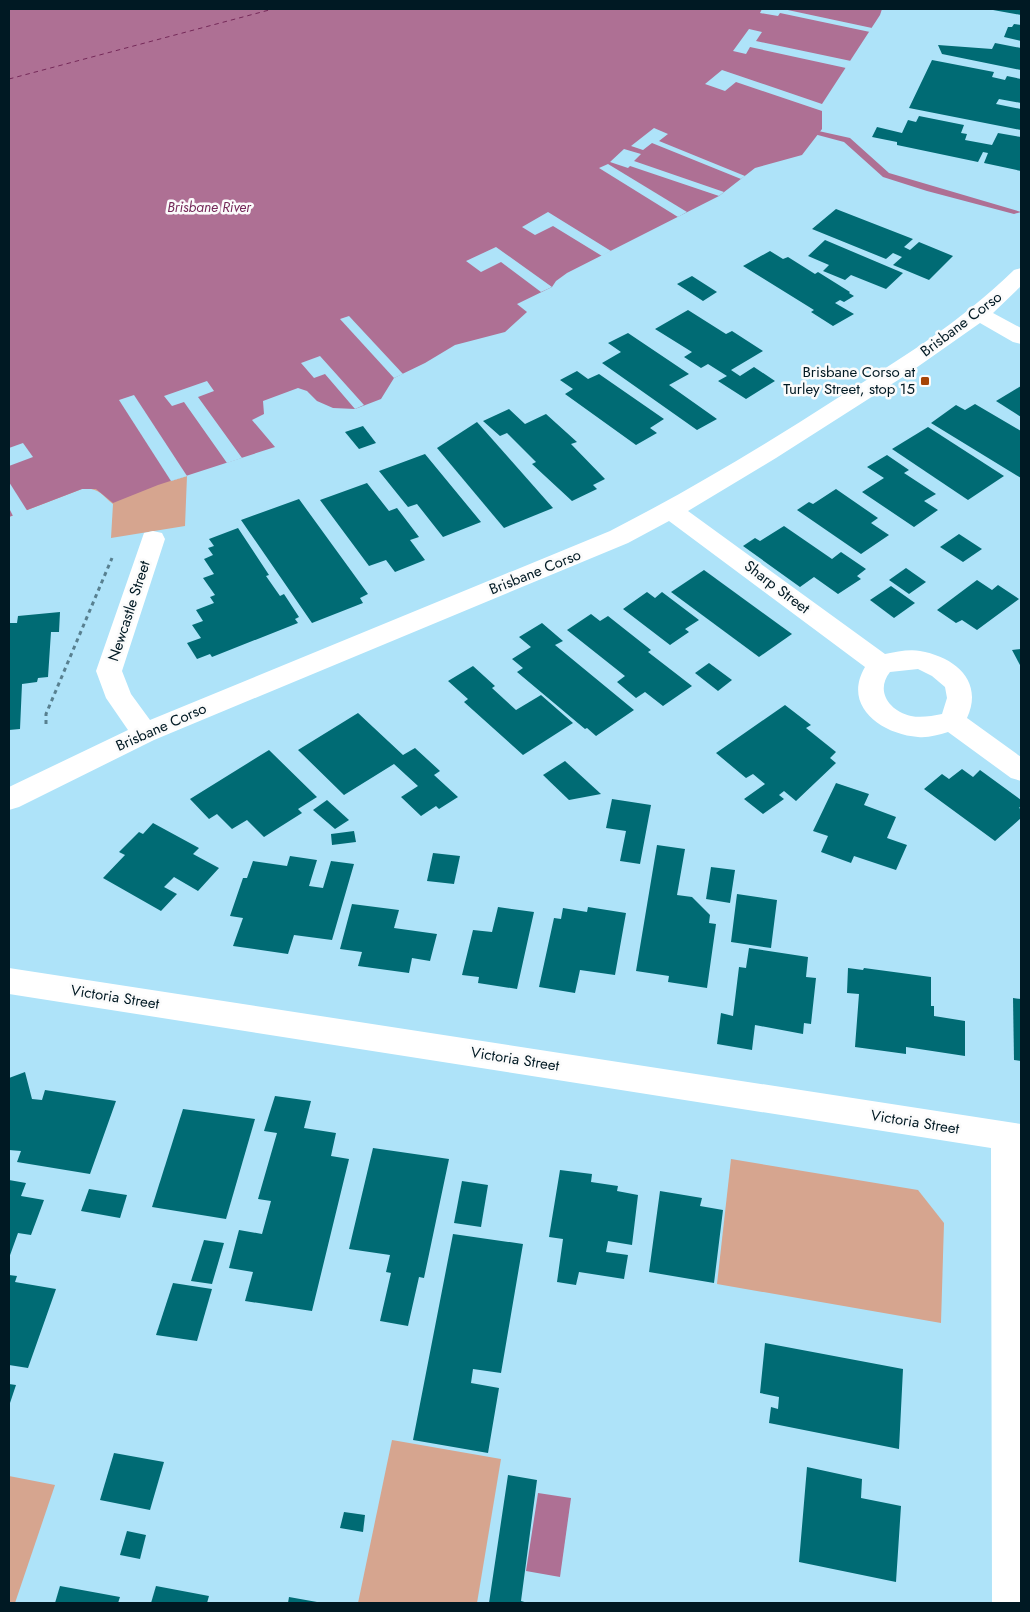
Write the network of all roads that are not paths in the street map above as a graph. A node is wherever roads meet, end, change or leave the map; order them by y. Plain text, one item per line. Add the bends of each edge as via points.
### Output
1 (1021, 274) edge
2 (979, 314) junction
3 (1021, 337) edge
4 (672, 511) junction
5 (152, 539) dead end
6 (881, 665) junction
7 (952, 721) junction
8 (145, 732) junction
9 (1021, 771) edge
10 (9, 799) edge
11 (9, 981) edge
12 (1014, 1137) edge
13 (1011, 1603) edge

1 - 2 street, Brisbane Corso
2 - 3 street
2 - 4 street, Brisbane Corso via 729,478
4 - 6 street, Sharp Street
4 - 8 street, Brisbane Corso via 619,537
5 - 8 street, Newcastle Street via 109,671 119,698
6 - 7 street via 919,660 944,670 961,691 960,708
6 - 7 street via 870,682 870,694 877,708 888,718 919,728
7 - 9 street
8 - 10 street, Brisbane Corso
11 - 12 street, Victoria Street
12 - 13 street

